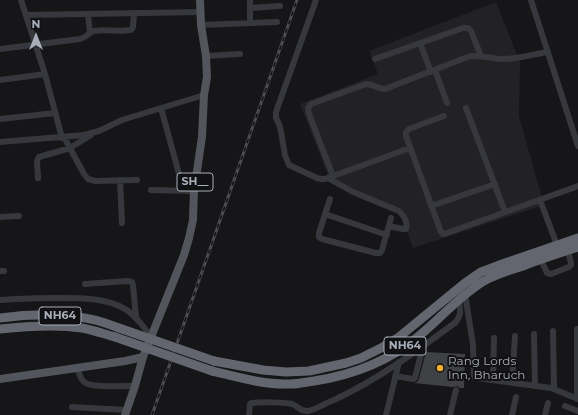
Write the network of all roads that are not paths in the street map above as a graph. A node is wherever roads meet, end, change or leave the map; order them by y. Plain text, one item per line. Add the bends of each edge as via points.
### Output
1 (21, 0) edge
2 (200, 0) edge
3 (250, 0) edge
4 (316, 0) edge
5 (531, 0) edge
6 (280, 6) dead end
7 (250, 8) junction
8 (200, 12) junction
9 (134, 13) junction
10 (88, 14) junction
11 (26, 15) junction
12 (277, 22) dead end
13 (250, 23) junction
14 (201, 25) junction
15 (90, 33) junction
16 (420, 43) junction
17 (35, 45) junction
18 (0, 49) edge
19 (548, 52) junction
20 (240, 54) dead end
21 (206, 56) junction
22 (481, 56) junction
23 (375, 59) dead end
24 (433, 71) junction
25 (45, 74) junction
26 (0, 80) edge
27 (204, 95) junction
28 (446, 103) dead end
29 (161, 108) junction
30 (466, 108) dead end
31 (55, 113) junction
32 (444, 116) dead end
33 (0, 119) edge
34 (98, 131) junction
35 (63, 137) junction
36 (0, 142) edge
37 (578, 146) edge
38 (70, 148) junction
39 (410, 148) junction
40 (330, 177) junction
41 (38, 178) dead end
42 (120, 180) junction
43 (137, 180) dead end
44 (494, 184) junction
45 (578, 186) edge
46 (194, 188) junction
47 (151, 190) dead end
48 (330, 199) dead end
49 (540, 200) junction
50 (431, 206) junction
51 (505, 212) junction
52 (325, 214) junction
53 (19, 216) dead end
54 (0, 217) edge
55 (391, 218) dead end
56 (122, 223) dead end
57 (389, 226) junction
58 (387, 235) junction
59 (578, 238) edge
60 (557, 245) junction
61 (578, 247) edge
62 (568, 251) junction
63 (541, 260) junction
64 (85, 284) dead end
65 (462, 297) junction
66 (0, 300) edge
67 (0, 318) edge
68 (136, 318) junction
69 (0, 329) edge
70 (577, 329) dead end
71 (553, 331) dead end
72 (534, 334) dead end
73 (151, 336) junction
74 (515, 336) dead end
75 (494, 338) dead end
76 (423, 346) junction
77 (143, 357) junction
78 (399, 362) junction
79 (213, 366) junction
80 (77, 368) junction
81 (395, 376) junction
82 (0, 379) edge
83 (493, 380) junction
84 (512, 383) junction
85 (135, 386) junction
86 (535, 386) junction
87 (554, 389) junction
88 (456, 390) dead end
89 (516, 397) dead end
90 (578, 399) edge
91 (548, 402) dead end
92 (565, 406) dead end
93 (72, 407) dead end
94 (578, 411) edge
95 (125, 413) edge
96 (249, 415) edge
97 (386, 415) edge
98 (450, 415) edge
99 (512, 415) edge
100 (544, 415) edge

1 - 11 street
2 - 8 main road, SH__
3 - 7 street
4 - 40 street via 276,110 276,118 284,155 289,164 317,178
5 - 19 street
6 - 7 street
7 - 13 street
8 - 9 street
8 - 14 main road, SH__
9 - 10 street
9 - 15 street via 133,27 130,30
10 - 11 street
10 - 15 street
11 - 17 street
12 - 13 street
13 - 14 street
14 - 21 main road, SH__
15 - 17 street via 80,39
16 - 22 street via 468,28
16 - 23 street
16 - 24 street
17 - 18 street
17 - 25 street
19 - 22 street via 506,59
19 - 37 street
20 - 21 street
21 - 27 main road, SH__ via 207,77
22 - 24 street via 470,56
24 - 28 street
24 - 40 street via 385,90 366,84 311,104 308,108 309,114
25 - 26 street
25 - 31 street
27 - 29 street
27 - 46 main road, SH__ via 202,138
29 - 34 street via 122,120
29 - 46 street via 179,174 183,181
30 - 44 street
31 - 33 street
31 - 35 street
32 - 39 street via 409,129 406,136
34 - 35 street
34 - 38 street
35 - 36 street
35 - 38 street
38 - 41 street via 39,157
38 - 42 street via 88,178
39 - 40 street
39 - 50 street
40 - 57 street via 353,192 399,211 407,226 406,229
42 - 43 street
42 - 56 street
44 - 50 street
44 - 51 street
45 - 49 street
46 - 47 street
46 - 73 main road, SH__ via 193,220 189,238
48 - 52 street
49 - 51 street
49 - 60 street
50 - 51 street via 443,234
52 - 58 street
52 - 58 street via 319,233 322,240 376,254 382,250
53 - 54 street
55 - 57 street
57 - 58 street
59 - 60 highway, NH64
60 - 79 highway, NH64 via 481,272 399,337 361,358 309,371 286,372
61 - 62 highway, NH64
62 - 63 highway, NH64
62 - 63 street via 571,266 551,274 547,273
63 - 65 highway, NH64 via 485,280
64 - 68 street via 132,282
65 - 76 street via 460,316 456,322
65 - 79 highway, NH64 via 419,337 397,352 377,364 349,374 290,384 271,383 241,378
65 - 83 street via 473,345 474,377
66 - 68 street via 33,298 103,301 124,308
67 - 79 highway, NH64, bridge via 43,315 94,320
68 - 73 street
69 - 79 highway, NH64, bridge via 23,326 83,328
70 - 90 street
71 - 87 street
72 - 86 street
73 - 77 main road, SH__
74 - 84 street
75 - 83 street
76 - 78 street
76 - 81 street via 415,378
77 - 80 main road
77 - 85 main road
78 - 81 street
78 - 96 street via 343,395 308,411 300,410 288,403 254,403 250,404
80 - 82 main road
80 - 85 street via 80,377 87,384
81 - 97 street
83 - 84 street
84 - 86 street
85 - 95 main road
86 - 87 street
87 - 90 street
88 - 98 street
89 - 99 street
91 - 100 street
92 - 94 street
93 - 95 street

